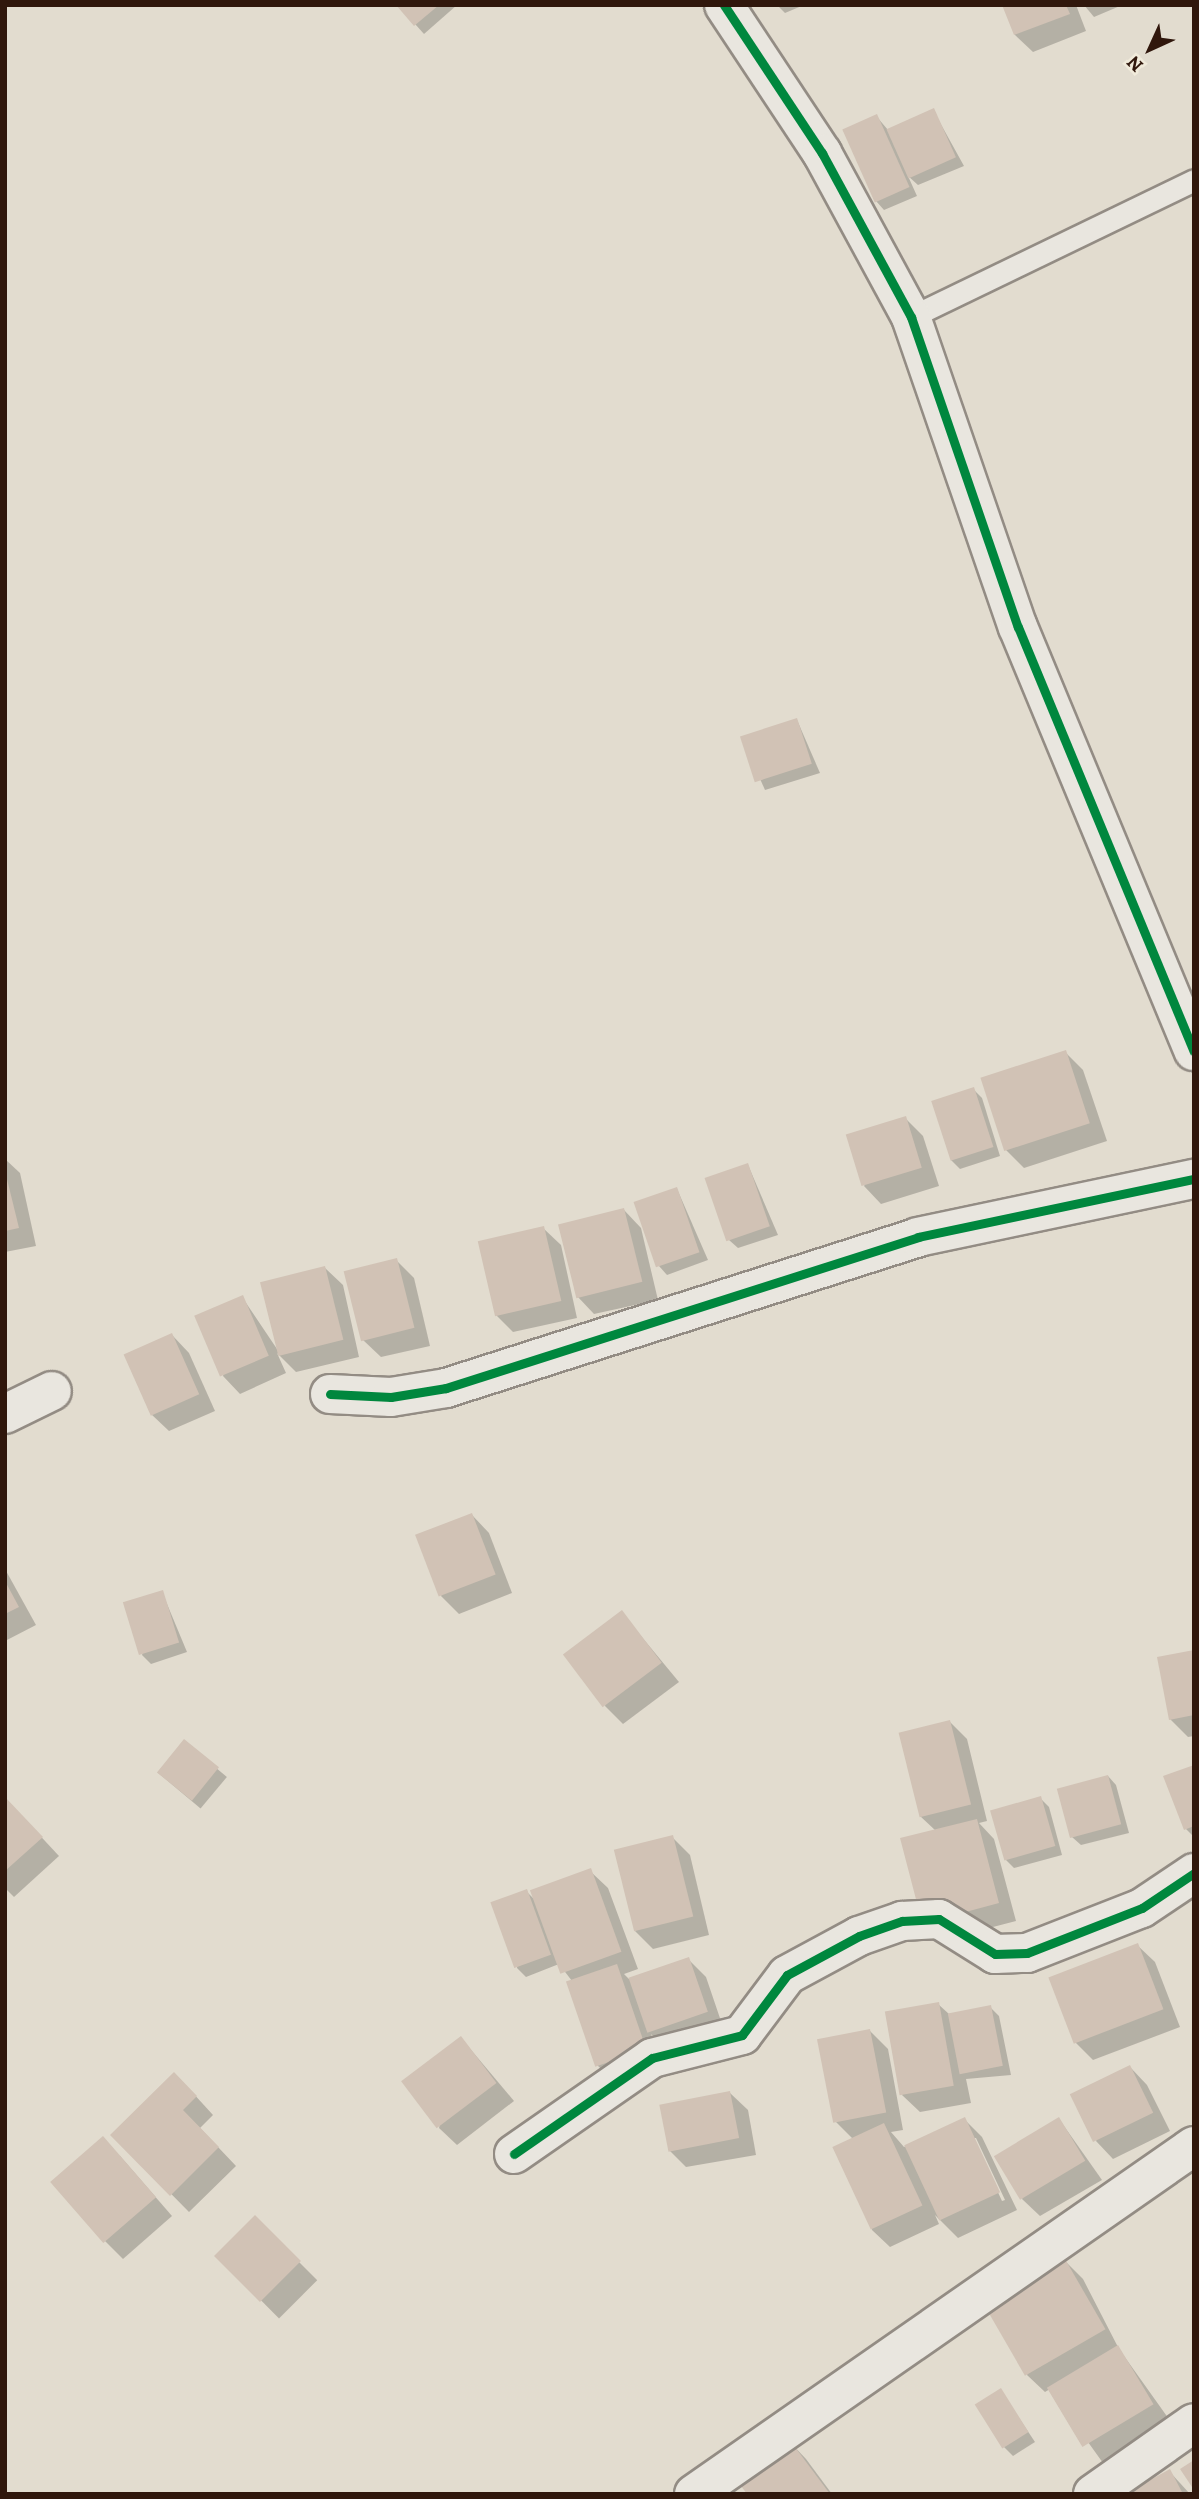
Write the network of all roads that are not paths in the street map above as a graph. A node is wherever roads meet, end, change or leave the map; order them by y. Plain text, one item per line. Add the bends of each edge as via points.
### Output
1 (724, 5) edge
2 (1194, 180) edge
3 (911, 317) junction
4 (1194, 1051) edge
5 (1194, 1179) edge
6 (52, 1391) dead end
7 (330, 1394) dead end
8 (5, 1413) edge
9 (1194, 1873) edge
10 (1194, 2146) edge
11 (514, 2154) dead end
12 (1194, 2423) edge
13 (694, 2494) edge
14 (1093, 2494) edge

1 - 3 street via 822,153
2 - 3 lane
3 - 4 street via 1018,627
5 - 7 street via 918,1237 446,1388 391,1397
6 - 8 street
9 - 11 street via 1132,1912 1027,1953 995,1954 939,1920 902,1921 859,1936 788,1975 742,2035 652,2058
10 - 13 street
12 - 14 street

